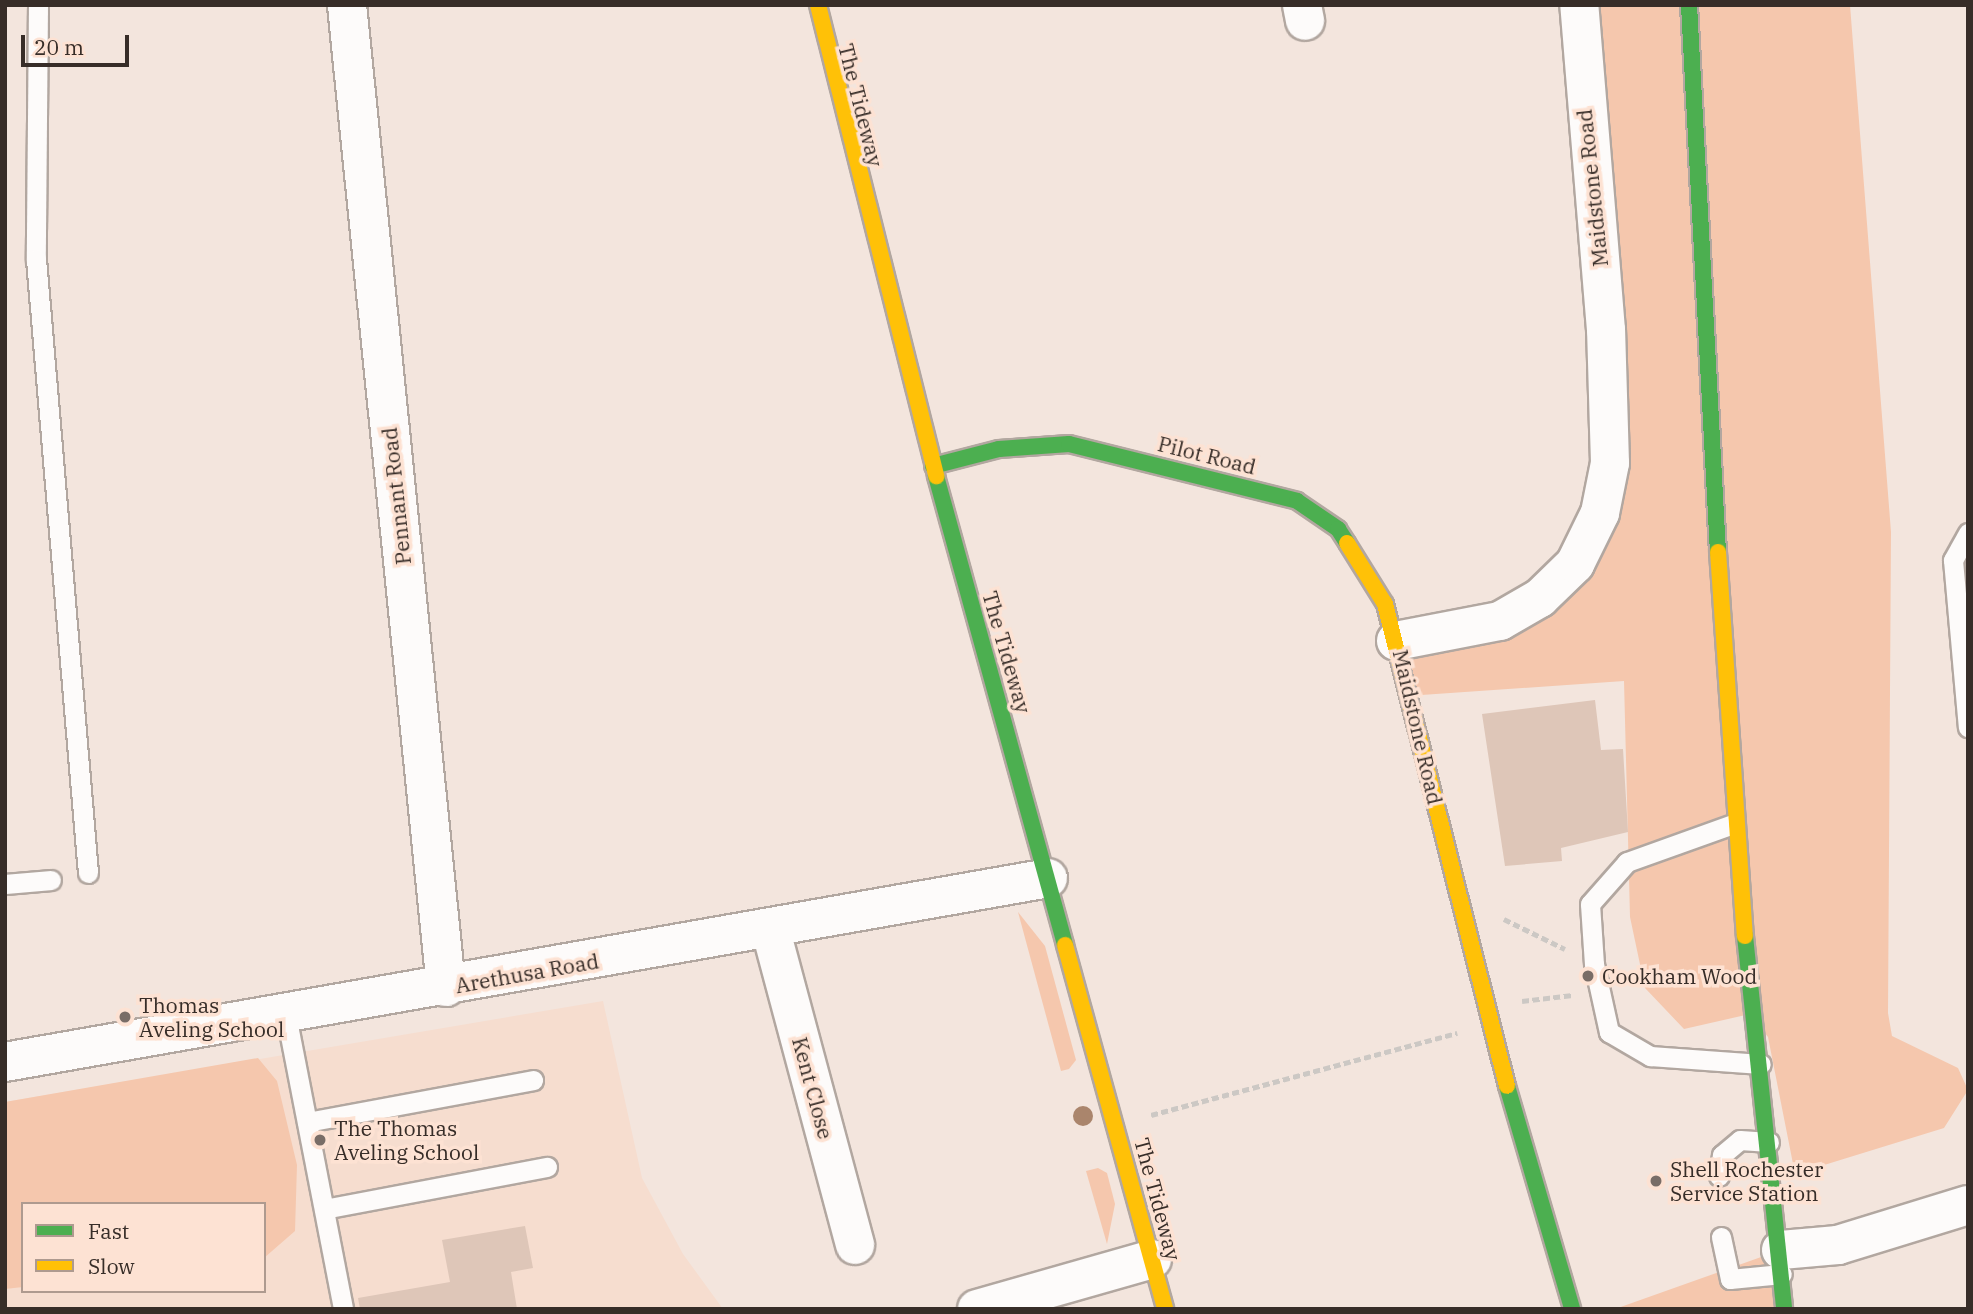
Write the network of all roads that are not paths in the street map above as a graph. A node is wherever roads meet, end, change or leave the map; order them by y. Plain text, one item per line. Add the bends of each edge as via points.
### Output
1 (38, 5) edge
2 (346, 5) edge
3 (818, 5) edge
4 (1579, 5) edge
5 (1689, 5) edge
6 (933, 466) junction
7 (1968, 533) edge
8 (1396, 641) junction
9 (1968, 727) edge
10 (1733, 824) junction
11 (88, 873) dead end
12 (1048, 878) junction
13 (51, 880) dead end
14 (5, 884) edge
15 (771, 931) junction
16 (446, 986) junction
17 (286, 1015) junction
18 (5, 1062) edge
19 (1760, 1064) junction
20 (533, 1080) dead end
21 (307, 1122) junction
22 (1769, 1142) junction
23 (547, 1167) dead end
24 (1719, 1176) dead end
25 (1968, 1205) edge
26 (324, 1209) junction
27 (1721, 1237) dead end
28 (855, 1245) dead end
29 (1152, 1259) junction
30 (1782, 1262) junction
31 (343, 1309) edge
32 (977, 1309) edge
33 (1166, 1309) edge
34 (1572, 1309) edge
35 (1784, 1309) edge

1 - 11 lane via 36,259
2 - 16 street, Pennant Road
3 - 6 street, The Tideway
4 - 8 street, Maidstone Road via 1606,330 1610,463 1600,513 1575,564 1540,598 1500,621
5 - 10 street
6 - 8 street, Pilot Road via 999,449 1069,444 1297,501 1338,529 1364,564
6 - 12 street, The Tideway
7 - 9 lane via 1953,560
8 - 34 street, Maidstone Road via 1491,1024
10 - 19 street
10 - 19 lane via 1627,862 1590,904 1594,964 1609,1032 1650,1056
12 - 15 street, Arethusa Road
12 - 29 street, The Tideway
13 - 14 lane
15 - 16 street, Arethusa Road
15 - 28 street, Kent Close
16 - 17 street, Arethusa Road
17 - 18 street, Arethusa Road
17 - 21 lane
19 - 22 street
20 - 21 lane
21 - 26 lane
22 - 24 lane via 1740,1140 1722,1155
22 - 30 street
23 - 26 lane
25 - 30 street
26 - 31 lane
27 - 30 lane via 1730,1279
29 - 32 street
29 - 33 street, The Tideway
30 - 35 street

